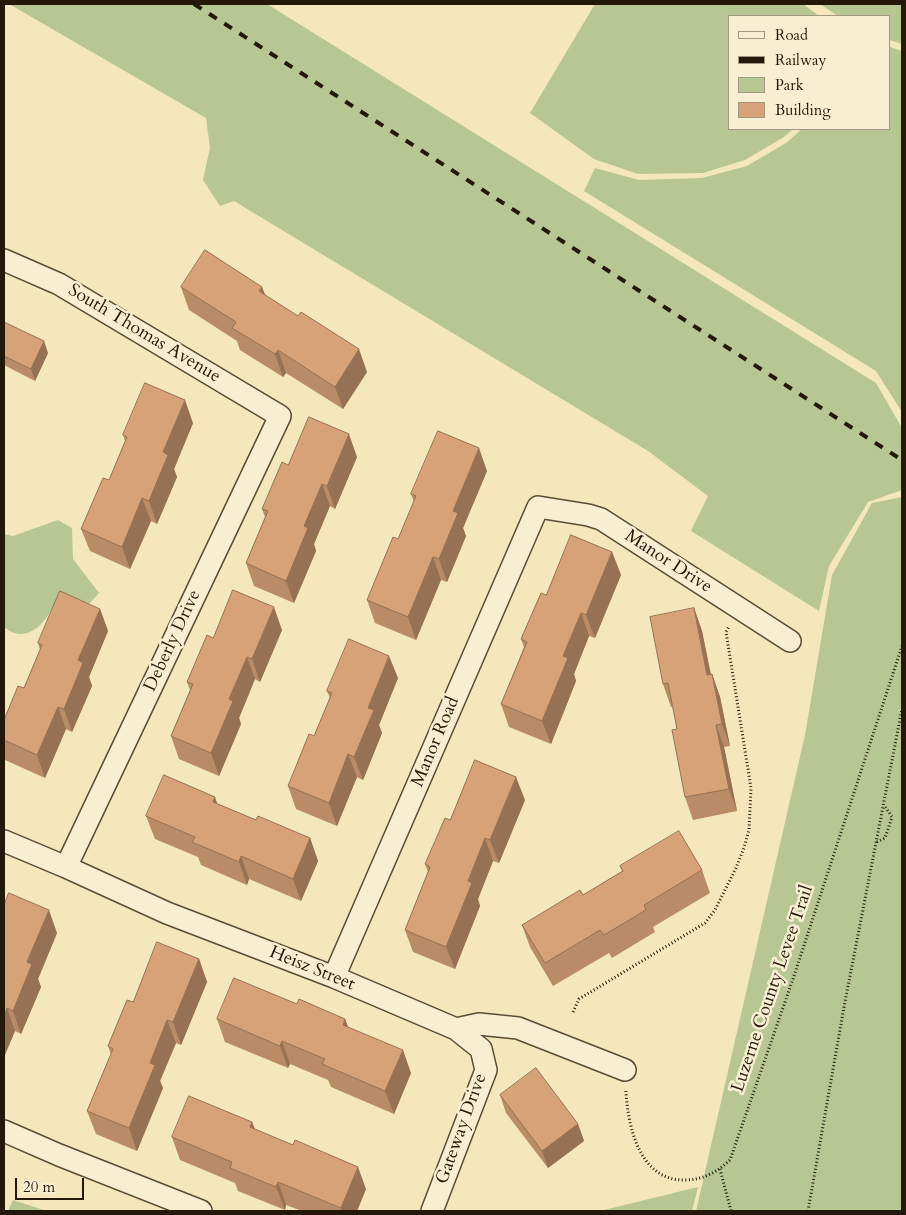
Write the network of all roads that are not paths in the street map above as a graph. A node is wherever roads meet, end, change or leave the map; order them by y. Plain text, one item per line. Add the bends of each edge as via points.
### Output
1 (4, 260) edge
2 (280, 416) joint
3 (538, 507) joint
4 (790, 641) dead end
5 (4, 841) edge
6 (66, 867) junction
7 (334, 977) junction
8 (456, 1029) junction
9 (625, 1070) road end
10 (4, 1131) edge
11 (201, 1211) edge
12 (432, 1211) edge

1 - 2 street, South Thomas Avenue via 59,284
2 - 6 street, Deberly Drive
3 - 4 street, Manor Drive via 601,519
3 - 7 street, Manor Road
5 - 6 street, Heisz Street
6 - 7 street, Heisz Street via 167,913
7 - 8 street, Heisz Street
8 - 9 street via 479,1024 518,1028
8 - 12 street, Gateway Drive via 480,1049 486,1070
10 - 11 street

